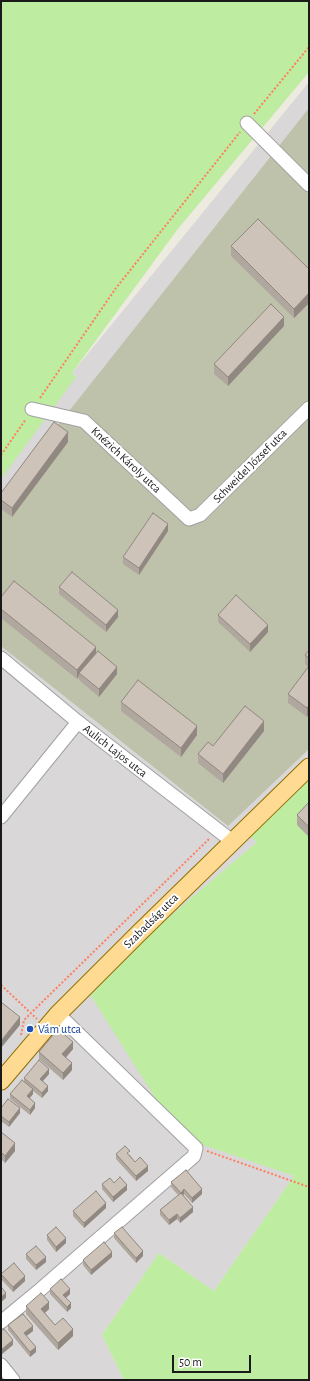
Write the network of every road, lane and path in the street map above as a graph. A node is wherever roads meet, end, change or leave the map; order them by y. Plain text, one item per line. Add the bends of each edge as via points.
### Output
1 (309, 47) edge
2 (247, 123) junction
3 (309, 185) edge
4 (309, 408) edge
5 (32, 409) junction
6 (1, 455) edge
7 (189, 519) joint
8 (1, 658) edge
9 (78, 722) junction
10 (309, 767) edge
11 (1, 817) edge
12 (218, 830) junction
13 (232, 841) junction
14 (1, 985) edge
15 (30, 1013) junction
16 (53, 1021) junction
17 (18, 1039) dead end
18 (1, 1081) edge
19 (196, 1148) junction
20 (309, 1187) edge
21 (1, 1322) edge
22 (1, 1365) edge
23 (13, 1380) edge

1 - 2 path
2 - 3 street
2 - 5 path via 116,288
4 - 7 street, Schweidel József utca via 200,515
5 - 6 path
5 - 7 street, Knézich Károly utca via 84,421
8 - 9 street, Aulich Lajos utca
9 - 11 street
9 - 12 street, Aulich Lajos utca
10 - 13 main road, Szabadság utca
12 - 13 street, Aulich Lajos utca
12 - 15 path
13 - 16 main road, Szabadság utca
14 - 15 path
15 - 16 path
15 - 17 path via 24,1020 22,1034
16 - 18 main road, Szabadság utca
16 - 19 street
19 - 20 path
19 - 21 street via 194,1156
22 - 23 street

